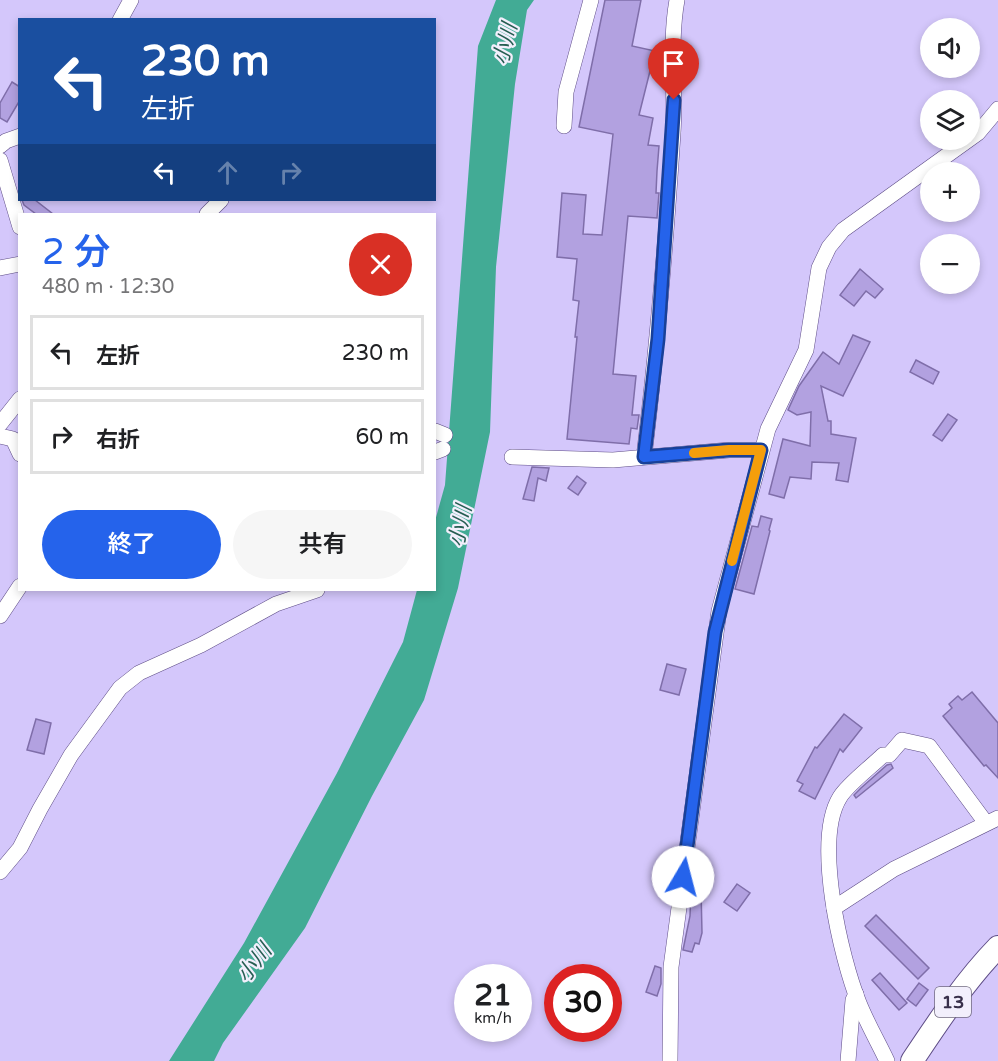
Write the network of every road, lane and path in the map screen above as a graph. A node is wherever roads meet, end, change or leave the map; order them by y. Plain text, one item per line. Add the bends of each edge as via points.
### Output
1 (131, 0) edge
2 (591, 0) edge
3 (677, 0) edge
4 (121, 18) edge
5 (998, 109) edge
6 (564, 126) dead end
7 (18, 137) edge
8 (0, 146) edge
9 (0, 160) edge
10 (220, 201) edge
11 (208, 213) edge
12 (18, 220) edge
13 (18, 264) edge
14 (0, 268) edge
15 (18, 402) edge
16 (0, 424) edge
17 (0, 436) edge
18 (18, 450) edge
19 (761, 450) junction
20 (512, 457) dead end
21 (644, 457) junction
22 (18, 589) edge
23 (314, 591) edge
24 (0, 616) edge
25 (992, 820) edge
26 (0, 872) edge
27 (834, 909) junction
28 (998, 947) edge
29 (856, 994) junction
30 (670, 1061) edge
31 (848, 1061) edge
32 (887, 1061) edge
33 (912, 1061) edge

1 - 4 street
2 - 6 street via 566,92
3 - 21 street via 673,22 674,121 668,206
5 - 19 street via 978,133 843,230 829,247 819,268 806,350 777,407
7 - 8 street
9 - 12 street
10 - 11 street
13 - 14 street
15 - 16 street
17 - 18 street via 13,439
19 - 21 street
19 - 30 street via 715,632 670,967
20 - 21 street
22 - 24 street
23 - 26 street via 276,603 139,674 120,688 71,755 20,848
25 - 27 street via 894,869
25 - 27 street via 929,746 903,740 840,796 829,834
27 - 29 street
28 - 33 highway, 13 via 945,1012
29 - 31 street
29 - 32 street

